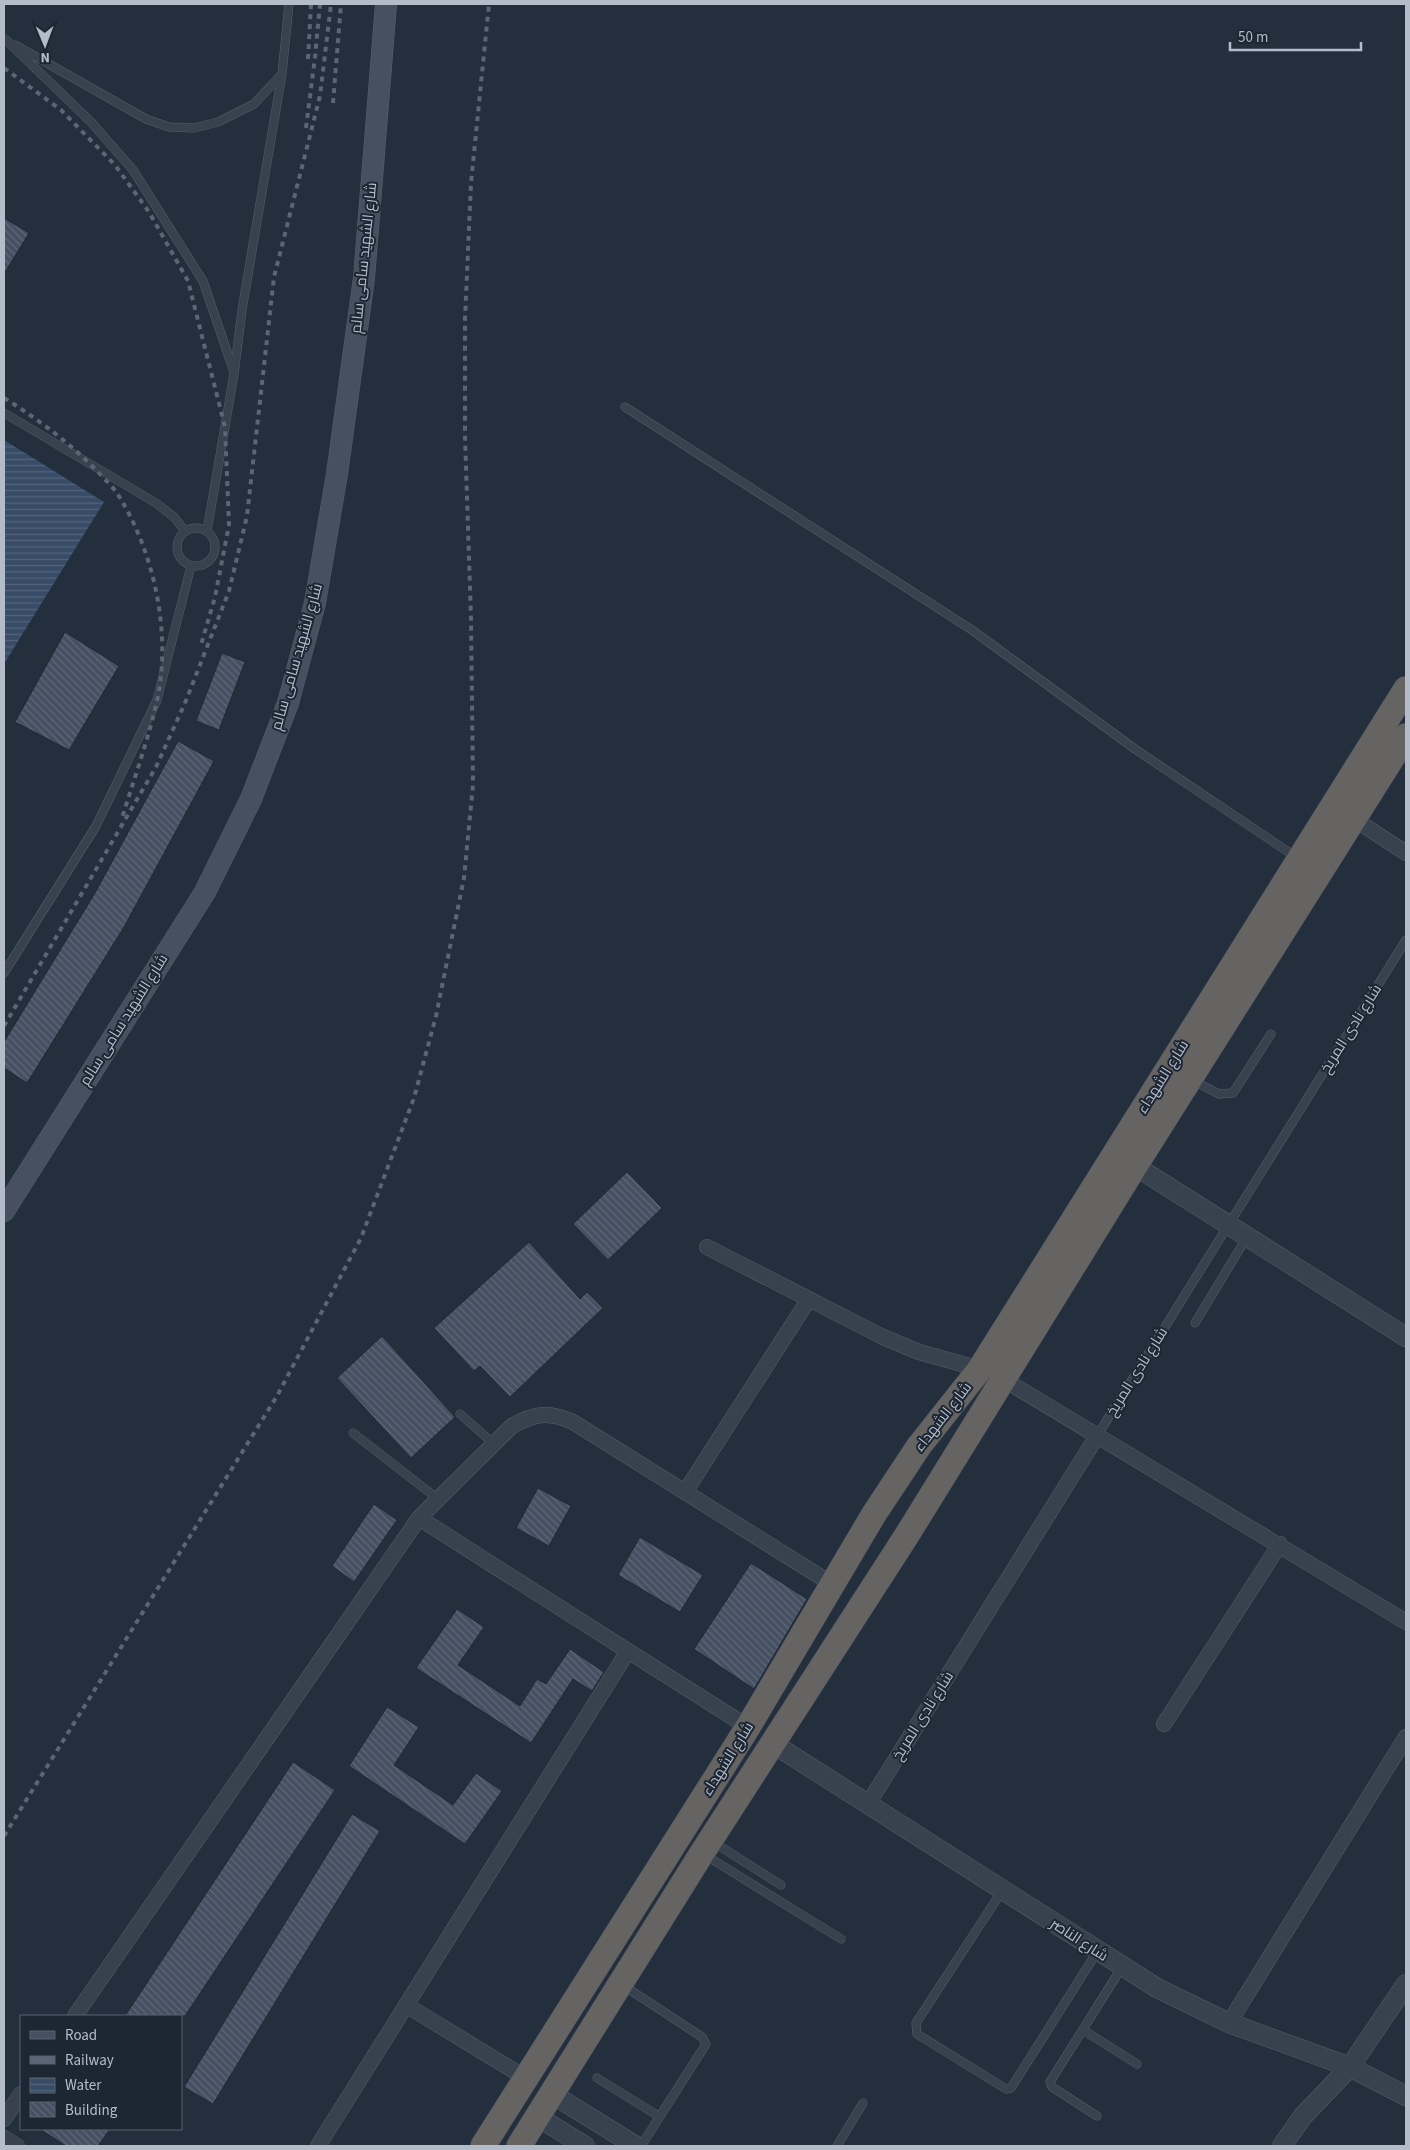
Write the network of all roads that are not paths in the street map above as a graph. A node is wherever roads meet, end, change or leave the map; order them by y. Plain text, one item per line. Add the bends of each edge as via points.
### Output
1 (288, 4) edge
2 (386, 4) edge
3 (4, 39) edge
4 (282, 74) junction
5 (234, 374) junction
6 (625, 407) dead end
7 (4, 413) edge
8 (185, 531) junction
9 (207, 531) junction
10 (191, 566) junction
11 (1406, 689) edge
12 (1406, 736) edge
13 (1354, 819) junction
14 (1406, 853) edge
15 (1300, 860) junction
16 (1406, 940) edge
17 (4, 973) edge
18 (1271, 1034) dead end
19 (1190, 1078) junction
20 (1125, 1159) junction
21 (4, 1211) edge
22 (1229, 1225) junction
23 (1247, 1236) junction
24 (707, 1246) dead end
25 (809, 1299) junction
26 (1195, 1323) dead end
27 (1406, 1337) edge
28 (980, 1370) junction
29 (1003, 1379) junction
30 (460, 1414) dead end
31 (353, 1433) dead end
32 (1098, 1436) junction
33 (494, 1444) junction
34 (919, 1446) junction
35 (948, 1468) junction
36 (685, 1492) junction
37 (438, 1499) junction
38 (874, 1514) junction
39 (419, 1518) junction
40 (907, 1535) junction
41 (1280, 1544) junction
42 (832, 1584) junction
43 (1406, 1622) edge
44 (628, 1651) junction
45 (1164, 1724) dead end
46 (748, 1727) junction
47 (1406, 1737) edge
48 (772, 1743) junction
49 (868, 1804) junction
50 (700, 1855) junction
51 (664, 1860) junction
52 (781, 1885) dead end
53 (1002, 1891) junction
54 (617, 1934) junction
55 (841, 1939) dead end
56 (646, 1943) junction
57 (1097, 1952) junction
58 (1122, 1967) junction
59 (620, 1984) junction
60 (1406, 1984) edge
61 (406, 2005) junction
62 (76, 2015) edge
63 (1229, 2023) junction
64 (1083, 2030) junction
65 (1137, 2064) dead end
66 (1350, 2067) junction
67 (526, 2078) junction
68 (597, 2078) dead end
69 (552, 2094) junction
70 (20, 2095) edge
71 (1406, 2096) edge
72 (863, 2103) dead end
73 (1097, 2116) dead end
74 (538, 2117) junction
75 (660, 2117) junction
76 (4, 2119) edge
77 (4, 2138) edge
78 (17, 2146) edge
79 (318, 2146) edge
80 (483, 2146) edge
81 (519, 2146) edge
82 (585, 2146) edge
83 (636, 2146) edge
84 (641, 2146) edge
85 (836, 2146) edge
86 (1282, 2146) edge

1 - 4 lane
2 - 21 main road, شارع الشهيد سامى سالم via 364,278 337,474 315,602 288,702 251,800 205,892
3 - 4 lane via 146,119 169,127 194,128 218,122 254,104
3 - 5 lane via 91,122 133,170 203,281
4 - 5 lane
5 - 9 lane
6 - 15 lane via 972,630 1136,749
7 - 8 lane via 156,503
8 - 9 lane via 193,528
8 - 10 lane via 176,543 176,550 184,563
9 - 10 lane via 215,544 211,558 199,566
10 - 17 lane via 157,700 96,826
11 - 15 highway, شارع الشهداء
12 - 13 highway, شارع الشهداء
13 - 14 street
13 - 19 highway, شارع الشهداء
15 - 20 highway, شارع الشهداء
16 - 22 lane, شارع نادى المريخ
18 - 19 lane via 1233,1093 1219,1094
19 - 20 highway, شارع الشهداء
20 - 22 street
20 - 28 highway, شارع الشهداء
20 - 29 highway, شارع الشهداء
22 - 23 street
22 - 32 lane, شارع نادى المريخ
23 - 26 lane
23 - 27 street
24 - 25 street
25 - 28 street via 904,1347
25 - 36 street
28 - 34 highway, شارع الشهداء
29 - 32 street
29 - 35 highway, شارع الشهداء
30 - 33 lane
31 - 37 lane
32 - 41 street
32 - 49 street, شارع نادى المريخ
33 - 36 street via 512,1426 526,1418 558,1415
33 - 37 street
34 - 35 highway via 930,1461
34 - 38 highway, شارع الشهداء
35 - 40 highway, شارع الشهداء
36 - 42 street
37 - 39 street
38 - 40 highway via 894,1519
38 - 42 highway, شارع الشهداء
39 - 44 street
39 - 62 street
40 - 48 highway, شارع الشهداء
41 - 43 street
41 - 45 street
42 - 46 highway, شارع الشهداء
44 - 46 street
44 - 61 street
46 - 51 highway, شارع الشهداء
47 - 63 street
48 - 49 street, شارع الناصر
48 - 50 highway, شارع الشهداء
49 - 53 street, شارع الناصر
50 - 51 highway via 675,1878 668,1878 664,1872
50 - 52 lane
50 - 55 lane
50 - 56 highway, شارع الشهداء
51 - 54 highway, شارع الشهداء
53 - 57 street, شارع الناصر
53 - 57 lane via 916,2024 917,2034 1006,2089 1011,2088
54 - 56 highway via 638,1928
54 - 67 highway, شارع الشهداء
56 - 59 highway, شارع الشهداء
57 - 58 street, شارع الناصر
58 - 63 street, شارع الناصر
58 - 64 lane
59 - 69 highway, شارع الشهداء
59 - 75 lane via 705,2040 704,2048
60 - 66 street
61 - 67 street
61 - 79 street
63 - 66 street, شارع الناصر
64 - 65 lane
64 - 73 lane via 1050,2082 1052,2087
66 - 71 street, شارع الناصر
66 - 86 street via 1302,2116
67 - 80 highway, شارع الشهداء
68 - 75 lane
69 - 74 highway, شارع الشهداء
69 - 83 street
70 - 76 street
72 - 85 lane
74 - 81 highway, شارع الشهداء
74 - 82 street
75 - 84 lane
77 - 78 street

